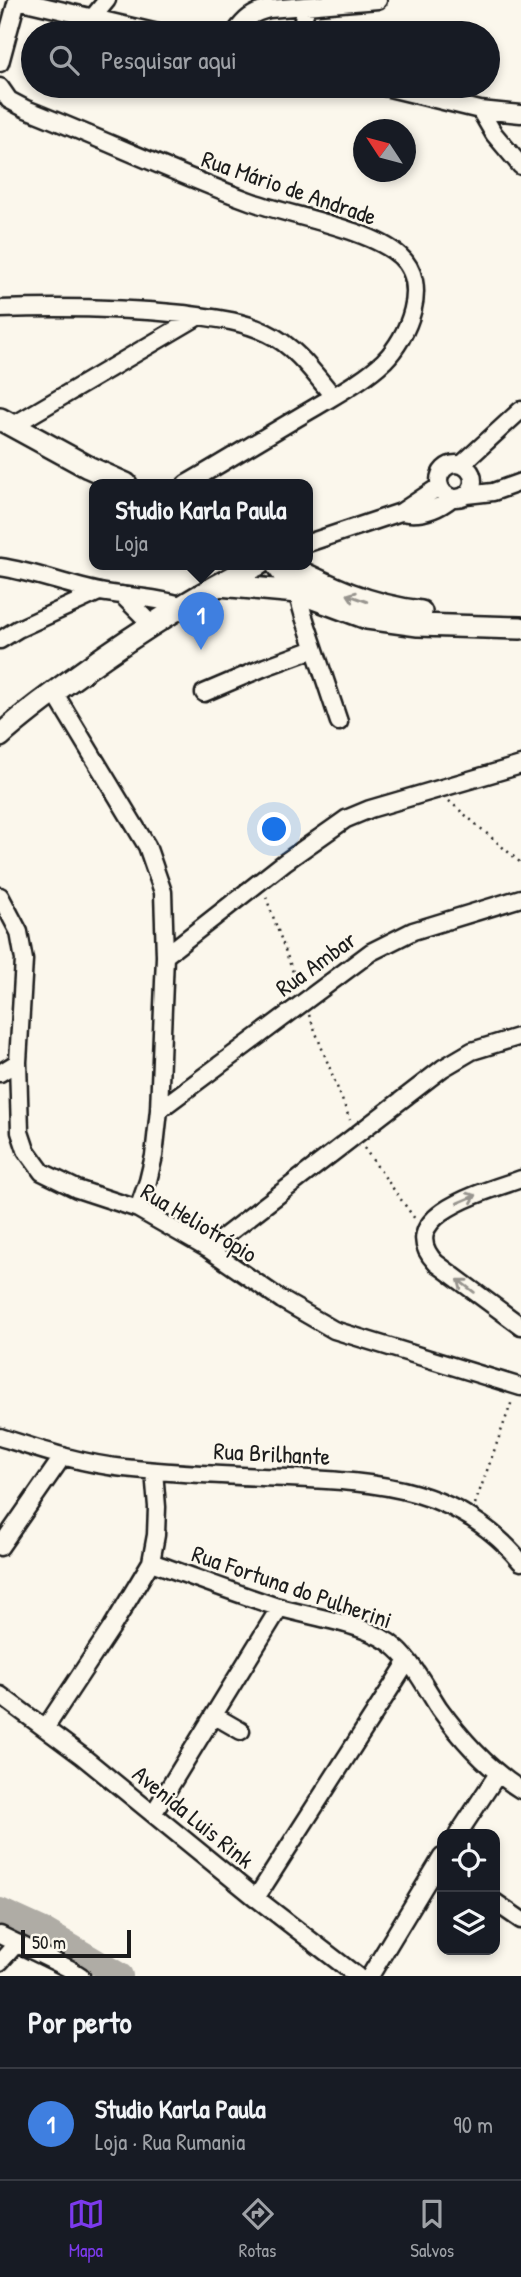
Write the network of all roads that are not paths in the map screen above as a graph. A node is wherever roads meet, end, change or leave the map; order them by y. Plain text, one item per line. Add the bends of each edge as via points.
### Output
1 (17, 0) edge
2 (107, 0) edge
3 (378, 0) edge
4 (307, 7) junction
5 (93, 17) junction
6 (109, 21) edge
7 (243, 21) edge
8 (303, 21) edge
9 (0, 63) edge
10 (0, 87) edge
11 (430, 98) edge
12 (480, 110) junction
13 (521, 114) edge
14 (521, 166) edge
15 (0, 309) edge
16 (198, 316) junction
17 (333, 396) junction
18 (521, 410) edge
19 (6, 422) edge
20 (461, 465) junction
21 (473, 478) junction
22 (115, 479) edge
23 (194, 479) edge
24 (518, 483) edge
25 (453, 493) junction
26 (313, 540) edge
27 (0, 567) edge
28 (247, 570) edge
29 (280, 570) edge
30 (296, 570) edge
31 (216, 585) junction
32 (99, 592) junction
33 (297, 592) junction
34 (122, 595) junction
35 (180, 606) junction
36 (521, 617) edge
37 (151, 624) junction
38 (521, 628) edge
39 (0, 640) edge
40 (314, 649) junction
41 (54, 692) junction
42 (204, 693) dead end
43 (339, 722) dead end
44 (0, 736) edge
45 (521, 765) edge
46 (0, 896) edge
47 (521, 898) edge
48 (166, 956) junction
49 (521, 1036) edge
50 (18, 1062) junction
51 (0, 1073) edge
52 (159, 1110) junction
53 (521, 1180) edge
54 (138, 1209) junction
55 (208, 1249) junction
56 (521, 1326) edge
57 (519, 1386) edge
58 (0, 1437) edge
59 (63, 1456) junction
60 (154, 1471) junction
61 (0, 1547) edge
62 (151, 1562) junction
63 (521, 1562) edge
64 (280, 1607) junction
65 (408, 1661) junction
66 (0, 1695) edge
67 (215, 1716) junction
68 (46, 1727) junction
69 (241, 1731) dead end
70 (497, 1775) junction
71 (521, 1790) edge
72 (153, 1814) junction
73 (461, 1829) edge
74 (437, 1868) edge
75 (256, 1898) junction
76 (500, 1905) edge
77 (521, 1920) edge
78 (0, 1935) edge
79 (17, 1943) junction
80 (0, 1962) edge
81 (72, 1973) edge
82 (357, 1976) edge
83 (370, 1976) edge

1 - 5 street
1 - 9 street
2 - 5 street
3 - 4 street
4 - 7 street via 269,9
4 - 8 street
5 - 6 street
10 - 17 street, Rua Mário de Andrade via 9,100 26,109 249,201 366,237 402,258 415,287 414,306 399,342 376,368
11 - 12 street
12 - 13 street
12 - 14 street
15 - 16 street via 93,308
16 - 17 street via 270,334 290,348
16 - 19 street
17 - 23 street, Rua Mário de Andrade
18 - 20 street
19 - 22 main road
20 - 21 street
20 - 25 street via 443,471 439,481
21 - 24 street
21 - 25 street via 473,483
24 - 25 street via 493,492
25 - 26 street
27 - 32 street
28 - 31 main road
29 - 33 main road
36 -> 30 main road via 396,609 350,596
31 - 33 main road
31 - 35 main road
32 - 34 street
32 - 39 street
33 - 38 main road via 351,614 392,623
33 - 40 street
34 - 35 street
34 - 37 street
35 - 37 main road
37 - 41 main road
40 - 42 street
40 - 43 street
41 - 44 main road
41 - 48 street via 147,846 163,892
45 - 48 street via 346,820
46 - 50 street, Rua Heliotrópio via 19,932 24,960
47 - 52 street, Rua Ambar via 425,927 381,946
48 - 52 street
49 - 55 street via 459,1058
50 - 51 street
50 - 54 street, Rua Heliotrópio via 20,1132 34,1164 57,1181
52 - 54 street via 154,1156
56 -> 53 street via 436,1263 425,1248 430,1223 443,1211
54 - 55 street, Rua Heliotrópio
55 - 57 street, Rua Heliotrópio via 334,1329
58 - 59 street, Rua Brilhante
59 - 60 street, Rua Brilhante
59 - 61 street
60 - 62 street via 157,1507
60 - 63 street, Rua Brilhante via 373,1483 410,1491 471,1517
62 - 64 street, Rua Fortuna do Pulherini
62 - 68 street
64 - 65 street, Rua Fortuna do Pulherini via 378,1636
64 - 67 street
65 - 70 street, Rua Fortuna do Pulherini via 453,1727
65 - 75 street
66 - 68 street, Avenida Luis Rink
67 - 69 street
67 - 72 street
68 - 72 street, Avenida Luis Rink
70 - 71 street, Rua Fortuna do Pulherini
70 - 73 street
72 - 75 street, Avenida Luis Rink
74 - 83 street
75 - 82 street, Avenida Luis Rink
76 - 77 street
78 - 79 street
79 - 80 street
79 - 81 street

